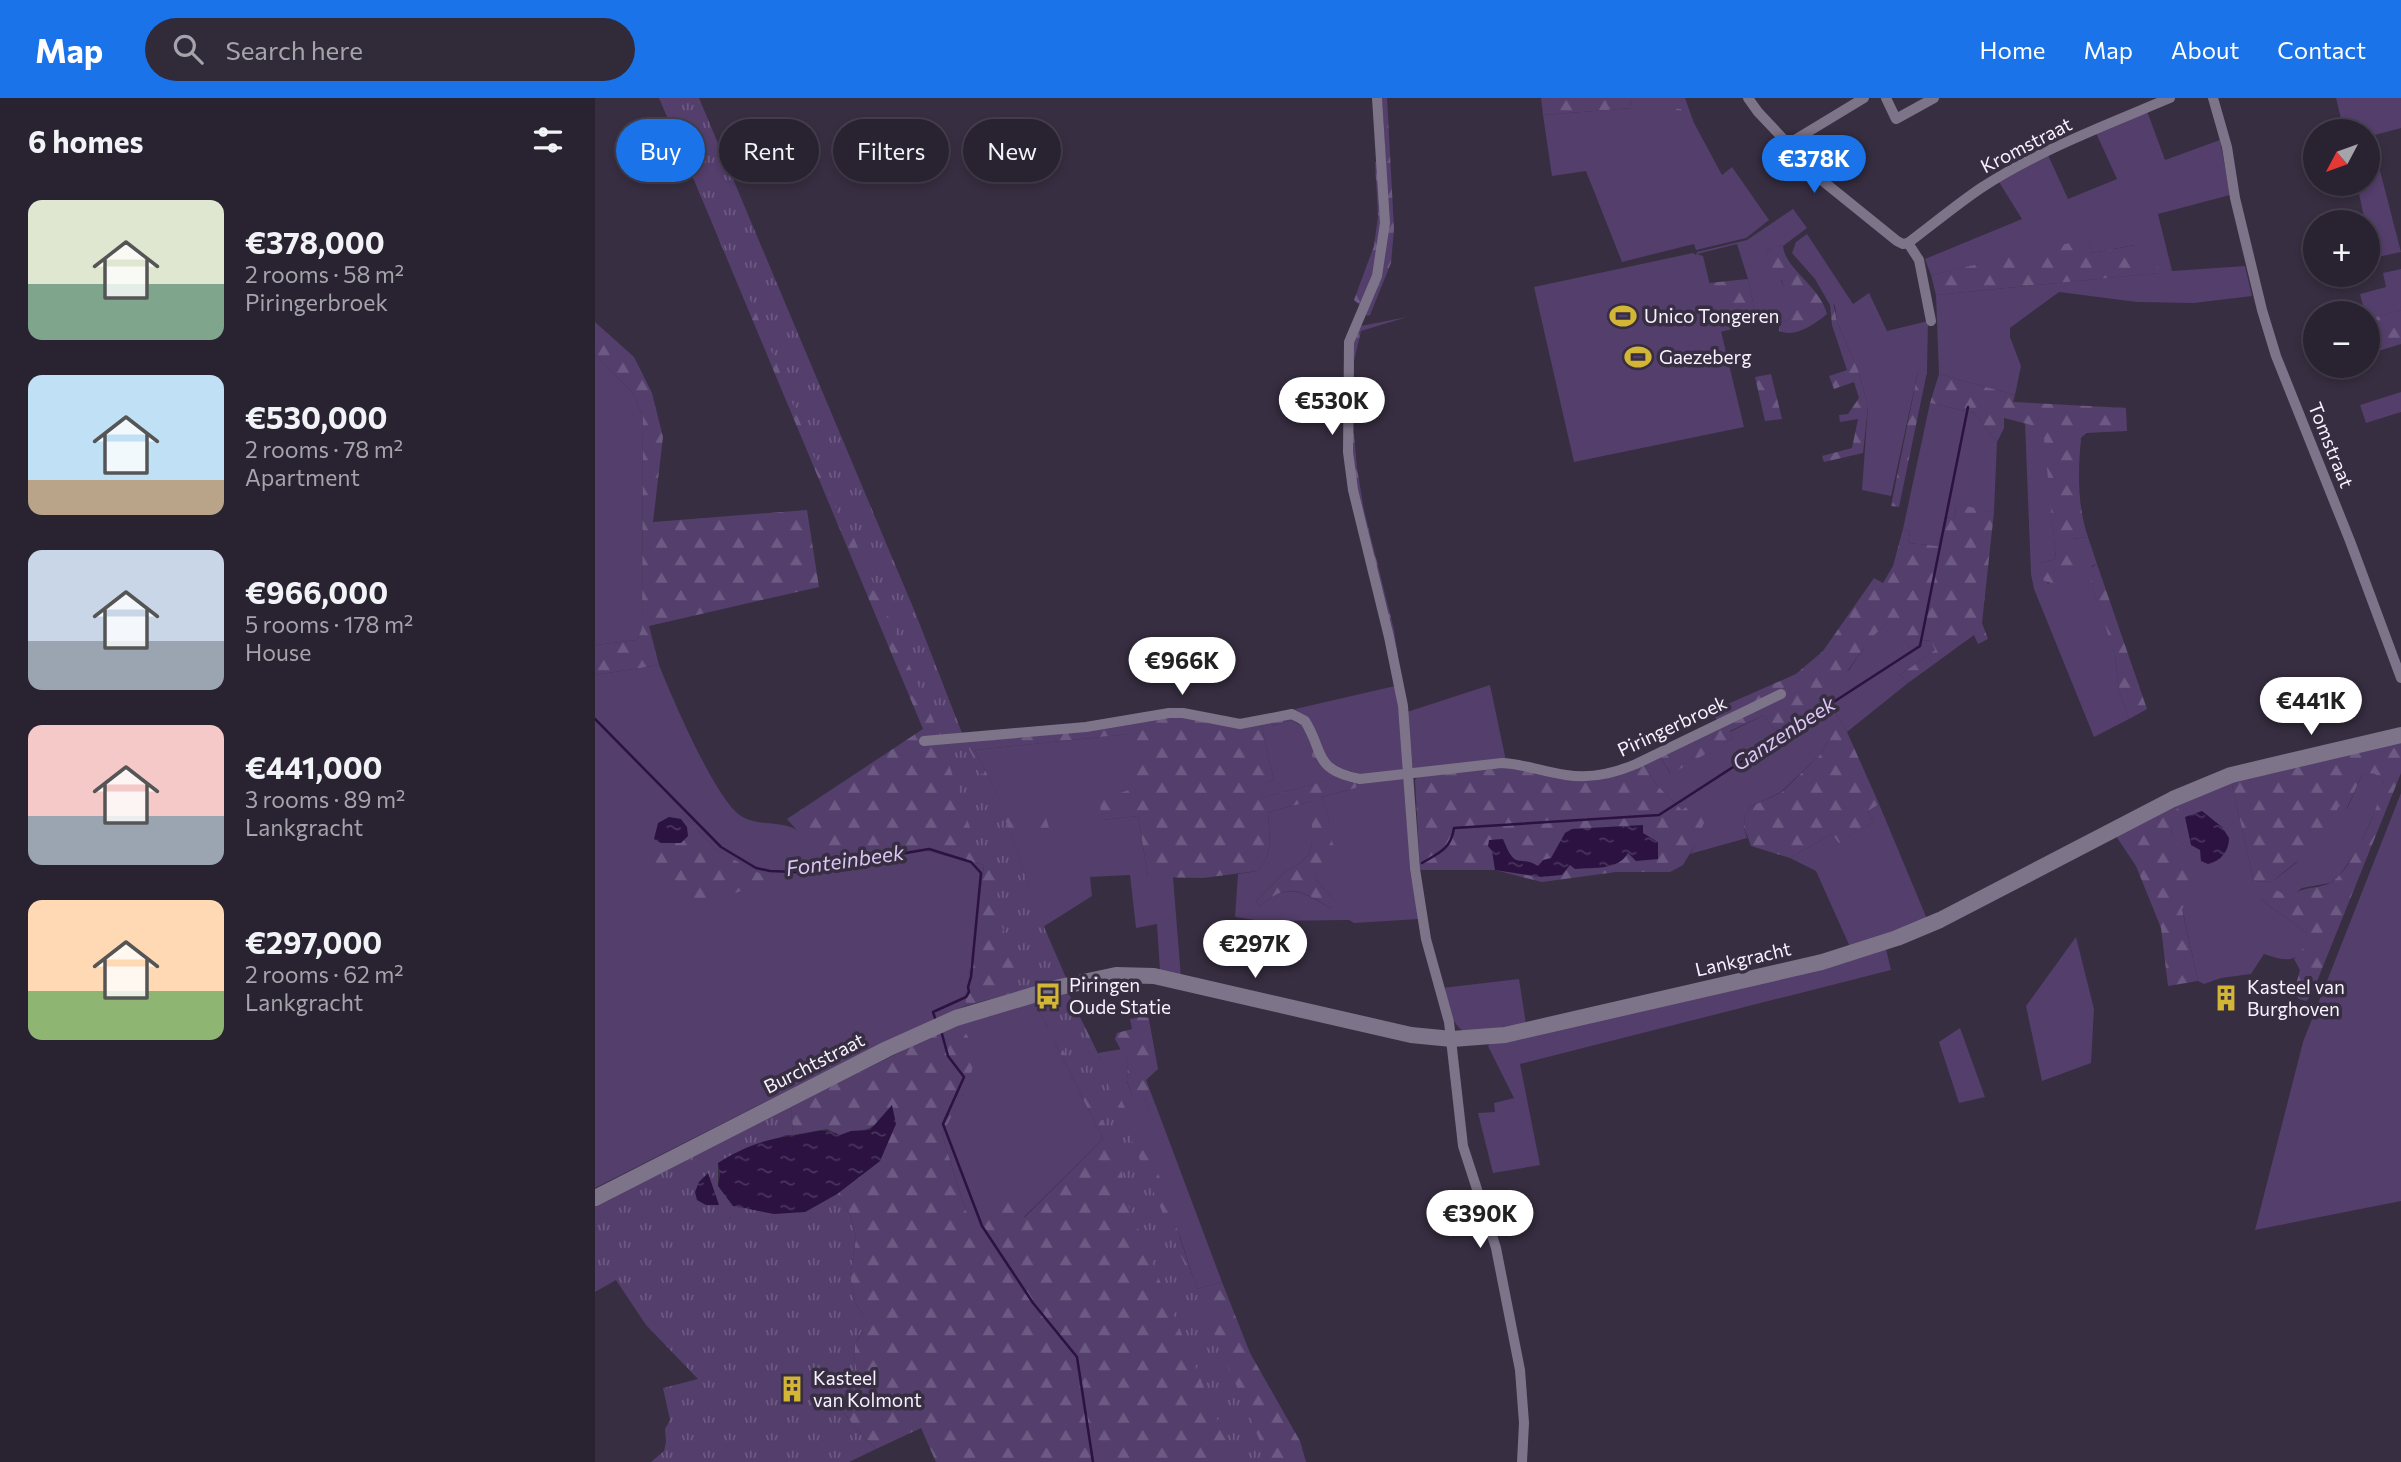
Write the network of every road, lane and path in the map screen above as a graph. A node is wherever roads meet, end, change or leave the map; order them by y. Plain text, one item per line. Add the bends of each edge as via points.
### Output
1 (1377, 98) edge
2 (1748, 98) edge
3 (1864, 98) edge
4 (1886, 98) edge
5 (1934, 98) edge
6 (2170, 98) edge
7 (2213, 98) edge
8 (1787, 144) junction
9 (1908, 243) junction
10 (1931, 321) dead end
11 (2401, 678) edge
12 (1781, 694) dead end
13 (2401, 735) edge
14 (924, 741) dead end
15 (1409, 774) junction
16 (1060, 987) joint
17 (1452, 1040) junction
18 (595, 1198) edge
19 (1522, 1462) edge

1 - 15 street via 1385,223 1377,276 1349,342 1348,452 1403,706
2 - 8 street
3 - 8 street
4 - 5 street via 1896,119
6 - 9 street, Kromstraat via 2056,146 1981,189
7 - 11 street, Tomstraat via 2276,356
8 - 9 street via 1831,189 1896,241
9 - 10 street via 1919,260
12 - 15 street, Piringerbroek via 1616,772 1567,775 1502,763
13 - 17 street, Lankgracht via 2231,775 2173,799 1940,920 1859,951 1548,1027
14 - 15 street, Piringerbroek via 1086,727 1169,713 1240,724 1292,714 1305,721 1325,763 1344,776
15 - 17 street via 1414,857 1426,939
16 - 17 street, Lankgracht via 1116,975 1154,976 1411,1035
16 - 18 street, Burchtstraat via 934,1027
17 - 19 street via 1463,1146 1496,1248 1520,1370

